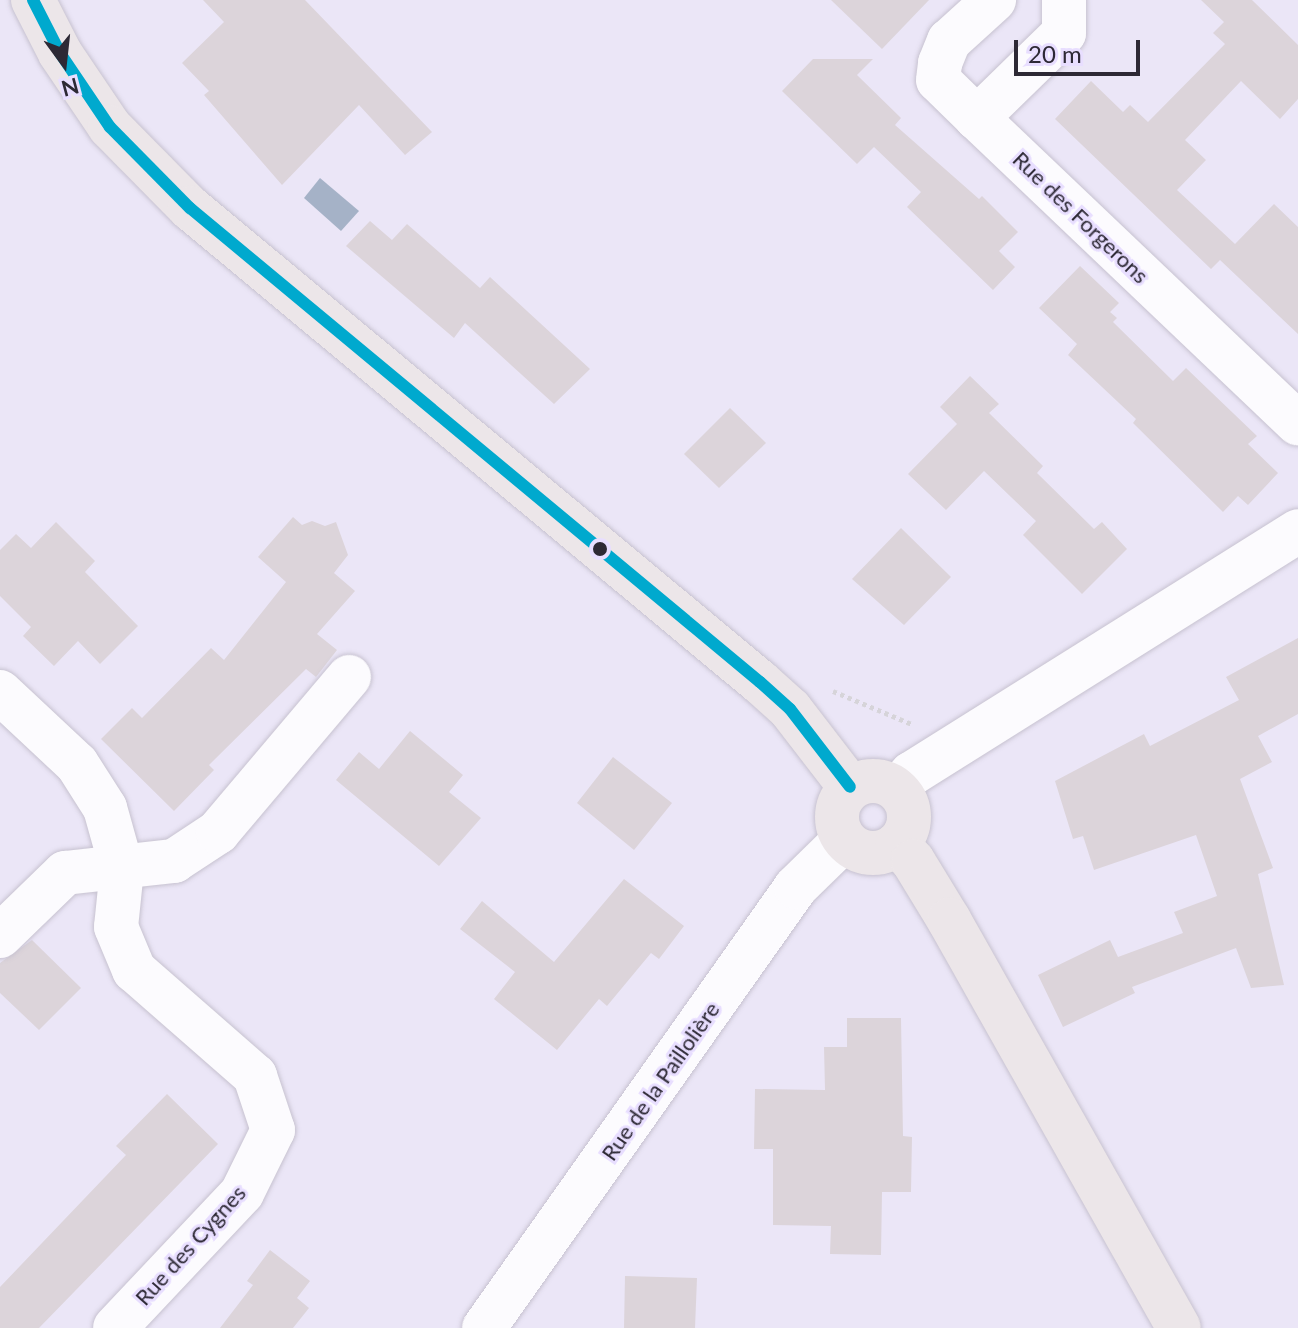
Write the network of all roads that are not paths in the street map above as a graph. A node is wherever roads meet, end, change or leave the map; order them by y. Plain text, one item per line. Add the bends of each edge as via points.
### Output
1 (33, 0) edge
2 (994, 0) edge
3 (1061, 1) edge
4 (977, 118) junction
5 (1298, 424) edge
6 (1298, 531) edge
7 (349, 677) dead end
8 (0, 692) edge
9 (850, 787) junction
10 (897, 789) junction
11 (844, 840) junction
12 (897, 844) junction
13 (122, 869) junction
14 (0, 936) edge
15 (115, 1328) edge
16 (484, 1328) edge
17 (1179, 1328) edge

1 - 9 main road via 60,53 110,127 180,198 770,691
2 - 4 street, Rue des Forgerons via 949,41 940,63 938,80
3 - 4 street via 1064,33
4 - 5 street, Rue des Forgerons
6 - 10 street via 911,774
7 - 13 street via 218,832 174,861
8 - 13 street, Rue des Cygnes via 77,764 105,808
9 - 10 main road via 874,780
9 - 11 main road via 836,818
10 - 12 main road via 905,798 909,823
11 - 12 main road via 853,848 876,853
11 - 16 street, Rue de la Paillolière via 796,887
12 - 17 main road via 955,930
13 - 14 street via 65,873
13 - 15 street, Rue des Cygnes via 116,927 134,970 255,1076 273,1130 242,1193

